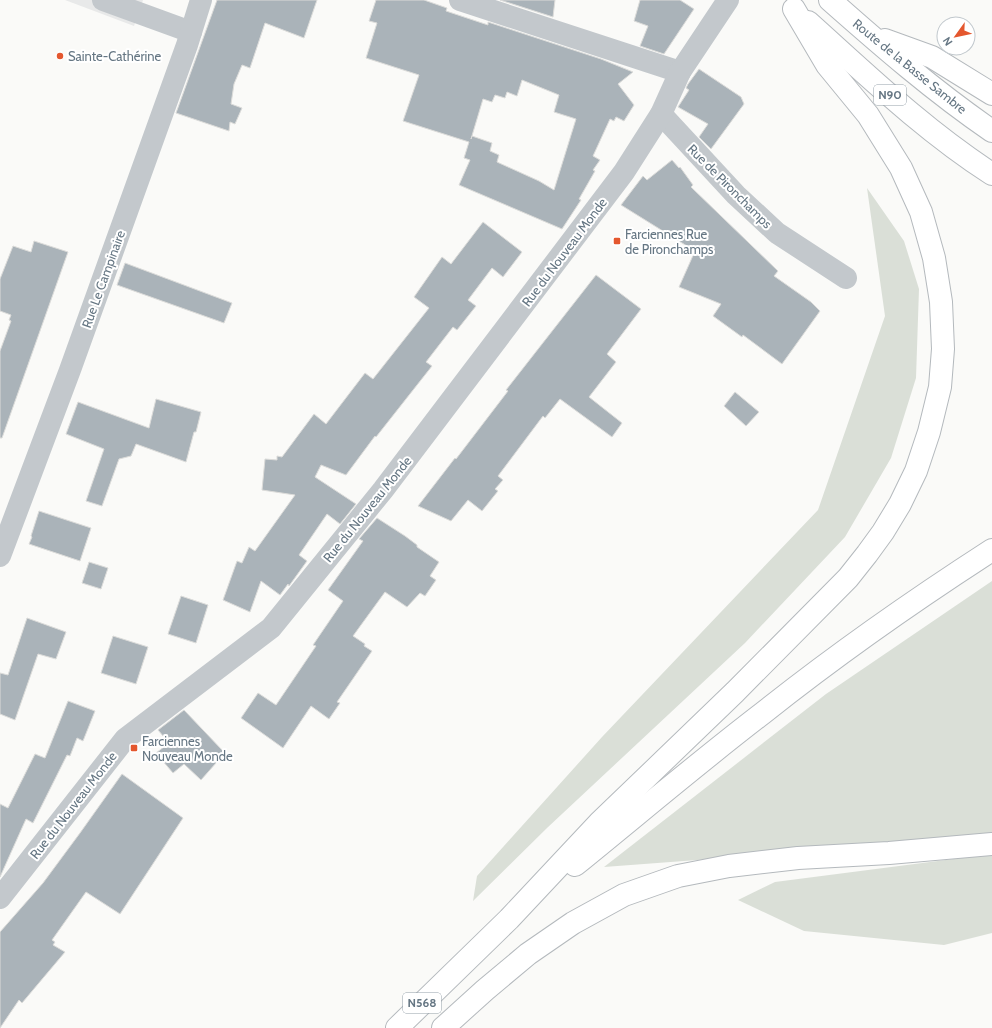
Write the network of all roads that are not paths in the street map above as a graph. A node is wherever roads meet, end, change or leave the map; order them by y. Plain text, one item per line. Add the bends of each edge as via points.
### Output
1 (102, 0) edge
2 (201, 0) edge
3 (460, 0) edge
4 (728, 0) edge
5 (830, 0) edge
6 (789, 5) edge
7 (191, 32) junction
8 (867, 33) junction
9 (680, 72) junction
10 (992, 94) edge
11 (661, 114) junction
12 (992, 131) edge
13 (992, 174) edge
14 (846, 278) dead end
15 (992, 550) edge
16 (0, 556) edge
17 (992, 844) edge
18 (0, 898) edge
19 (509, 919) junction
20 (397, 1028) edge
21 (444, 1028) edge

1 - 7 street
2 - 7 street, Rue Le Campinaire
3 - 9 street
4 - 9 street, Rue du Nouveau Monde
5 - 8 highway, Route de la Basse Sambre / N90
6 - 13 highway, N90 via 904,108
6 - 19 highway via 827,65 868,115 897,161 921,212 934,258 941,302 940,387 929,432 916,472 900,504 848,578 599,824
7 - 16 street, Rue Le Campinaire via 70,370
8 - 10 highway via 932,57
8 - 12 highway, Route de la Basse Sambre / N90
9 - 11 street, Rue du Nouveau Monde
11 - 14 street, Rue de Pironchamps via 736,194 777,233
11 - 18 street, Rue du Nouveau Monde via 624,172 586,223 383,490 271,628 125,739
15 - 19 highway via 872,631 764,712
17 - 21 highway via 798,858 729,866 678,876 624,895 573,923 528,954
19 - 20 highway, N568

